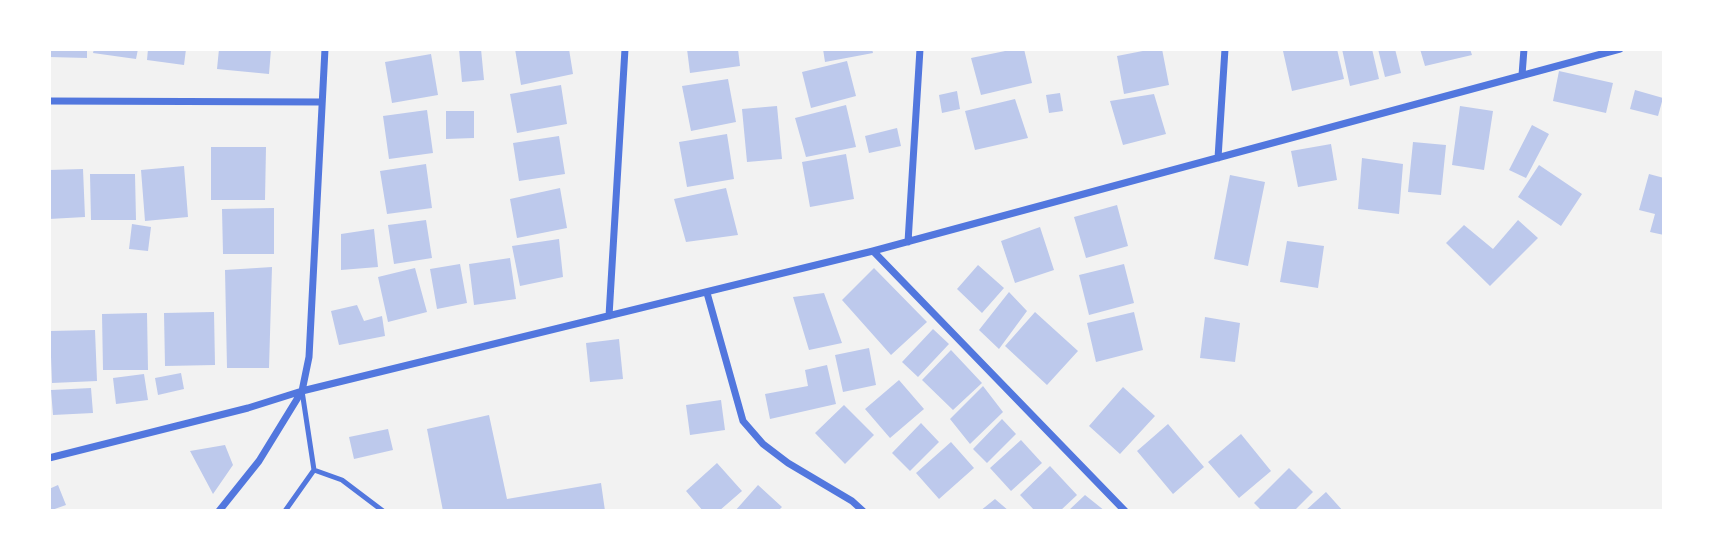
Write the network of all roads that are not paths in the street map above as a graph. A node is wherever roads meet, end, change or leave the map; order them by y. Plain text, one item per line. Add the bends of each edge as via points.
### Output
1 (325, 49) edge
2 (625, 49) edge
3 (920, 49) edge
4 (1225, 49) edge
5 (1524, 49) edge
6 (1620, 49) edge
7 (1522, 75) junction
8 (49, 101) edge
9 (321, 102) junction
10 (1219, 158) junction
11 (908, 242) junction
12 (873, 251) junction
13 (707, 293) junction
14 (609, 316) junction
15 (302, 391) junction
16 (49, 458) edge
17 (314, 470) junction
18 (219, 511) edge
19 (285, 511) edge
20 (383, 511) edge
21 (863, 511) edge
22 (1125, 511) edge

1 - 9 street
2 - 14 street
3 - 11 street
4 - 10 street
5 - 7 street
6 - 7 street
7 - 10 street
8 - 9 street
9 - 15 street via 309,357
10 - 11 street
11 - 12 street
12 - 13 street
12 - 22 street
13 - 14 street
13 - 21 street via 743,421 788,463
14 - 15 street
15 - 16 street
15 - 17 lane
15 - 18 street via 259,461
17 - 19 lane
17 - 20 lane via 342,480

